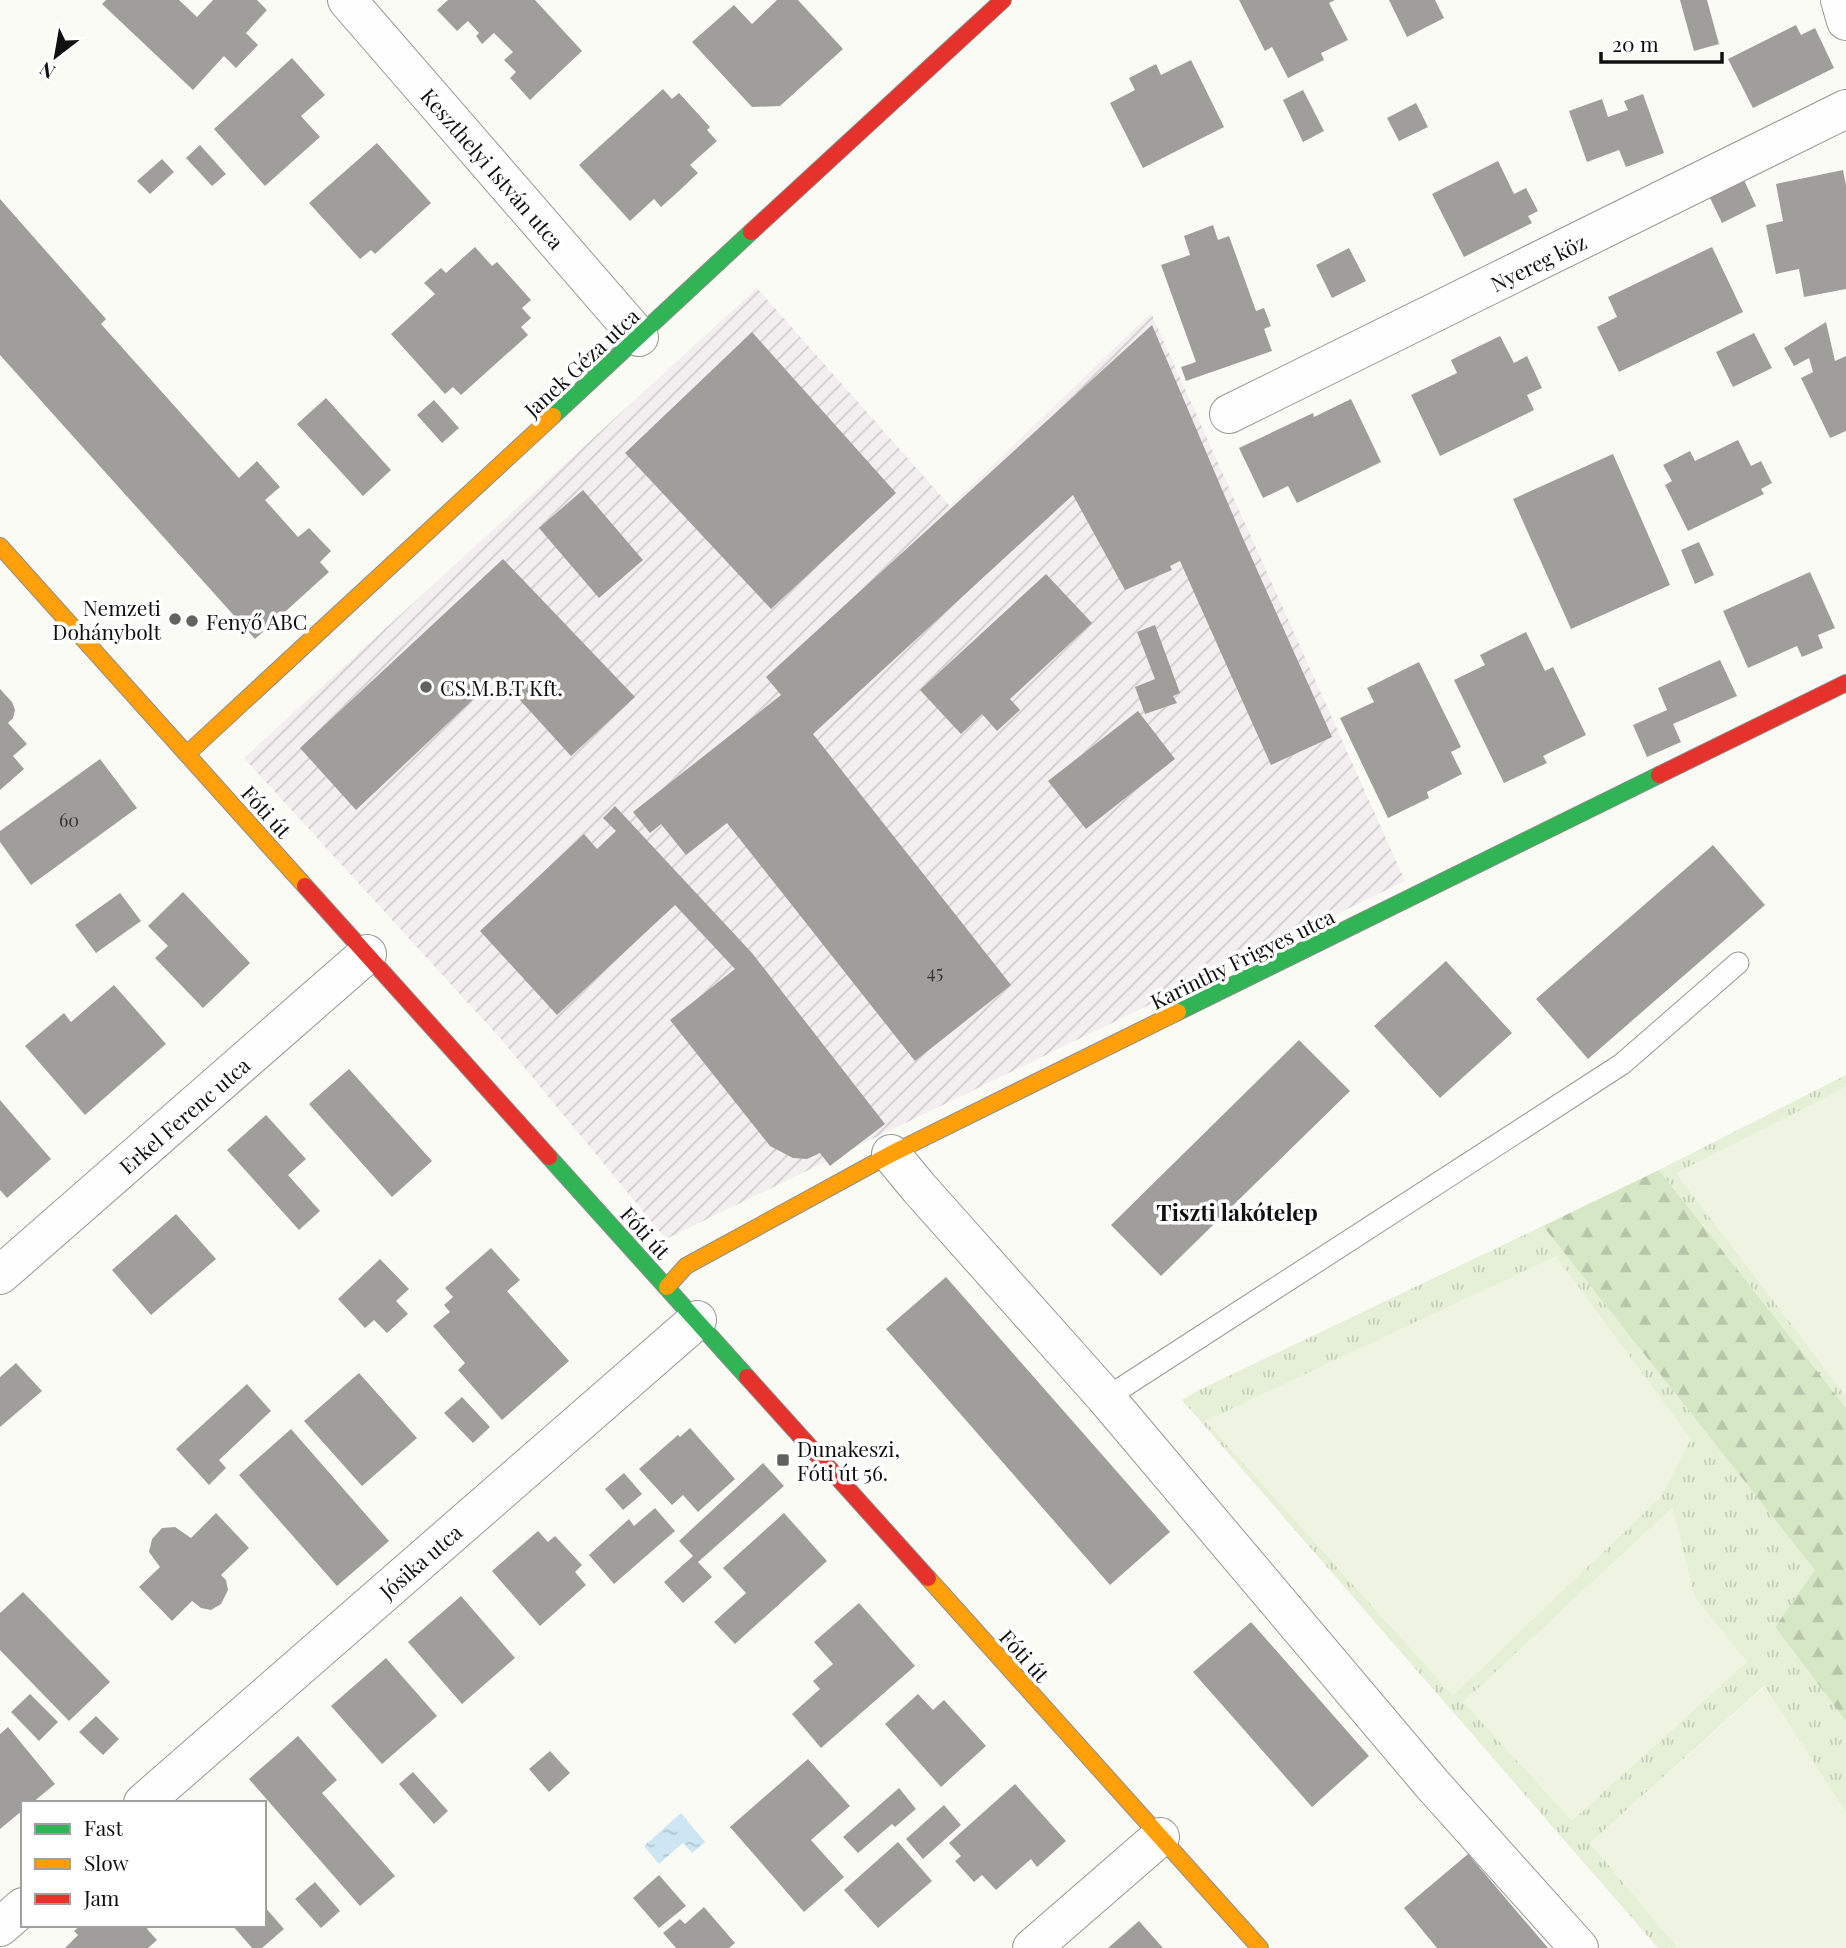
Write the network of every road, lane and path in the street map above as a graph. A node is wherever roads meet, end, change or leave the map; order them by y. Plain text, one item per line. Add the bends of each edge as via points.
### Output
1 (1003, 0) edge
2 (1840, 0) edge
3 (359, 4) edge
4 (1846, 21) edge
5 (1846, 110) edge
6 (639, 337) junction
7 (1230, 414) dead end
8 (0, 546) edge
9 (1846, 682) edge
10 (187, 754) junction
11 (367, 954) junction
12 (1738, 964) dead end
13 (891, 1154) junction
14 (0, 1275) edge
15 (667, 1287) junction
16 (697, 1320) junction
17 (1106, 1398) junction
18 (145, 1801) edge
19 (1160, 1837) junction
20 (21, 1909) edge
21 (0, 1927) edge
22 (1032, 1948) edge
23 (1260, 1948) edge
24 (1579, 1948) edge

1 - 6 street, Janek Géza utca
2 - 4 street
3 - 6 street, Keszthelyi István utca
5 - 7 street, Nyereg köz
6 - 10 street, Janek Géza utca
8 - 10 street, Fóti út
9 - 13 street, Karinthy Frigyes utca
10 - 11 street, Fóti út
11 - 14 street, Erkel Ferenc utca
11 - 15 street, Fóti út
12 - 17 lane via 1622,1064
13 - 15 street, Karinthy Frigyes utca via 686,1266
13 - 17 street
15 - 16 street, Fóti út
16 - 18 street, Jósika utca
16 - 19 street, Fóti út
17 - 24 street via 1432,1784
19 - 22 street
19 - 23 street, Fóti út
20 - 21 street

